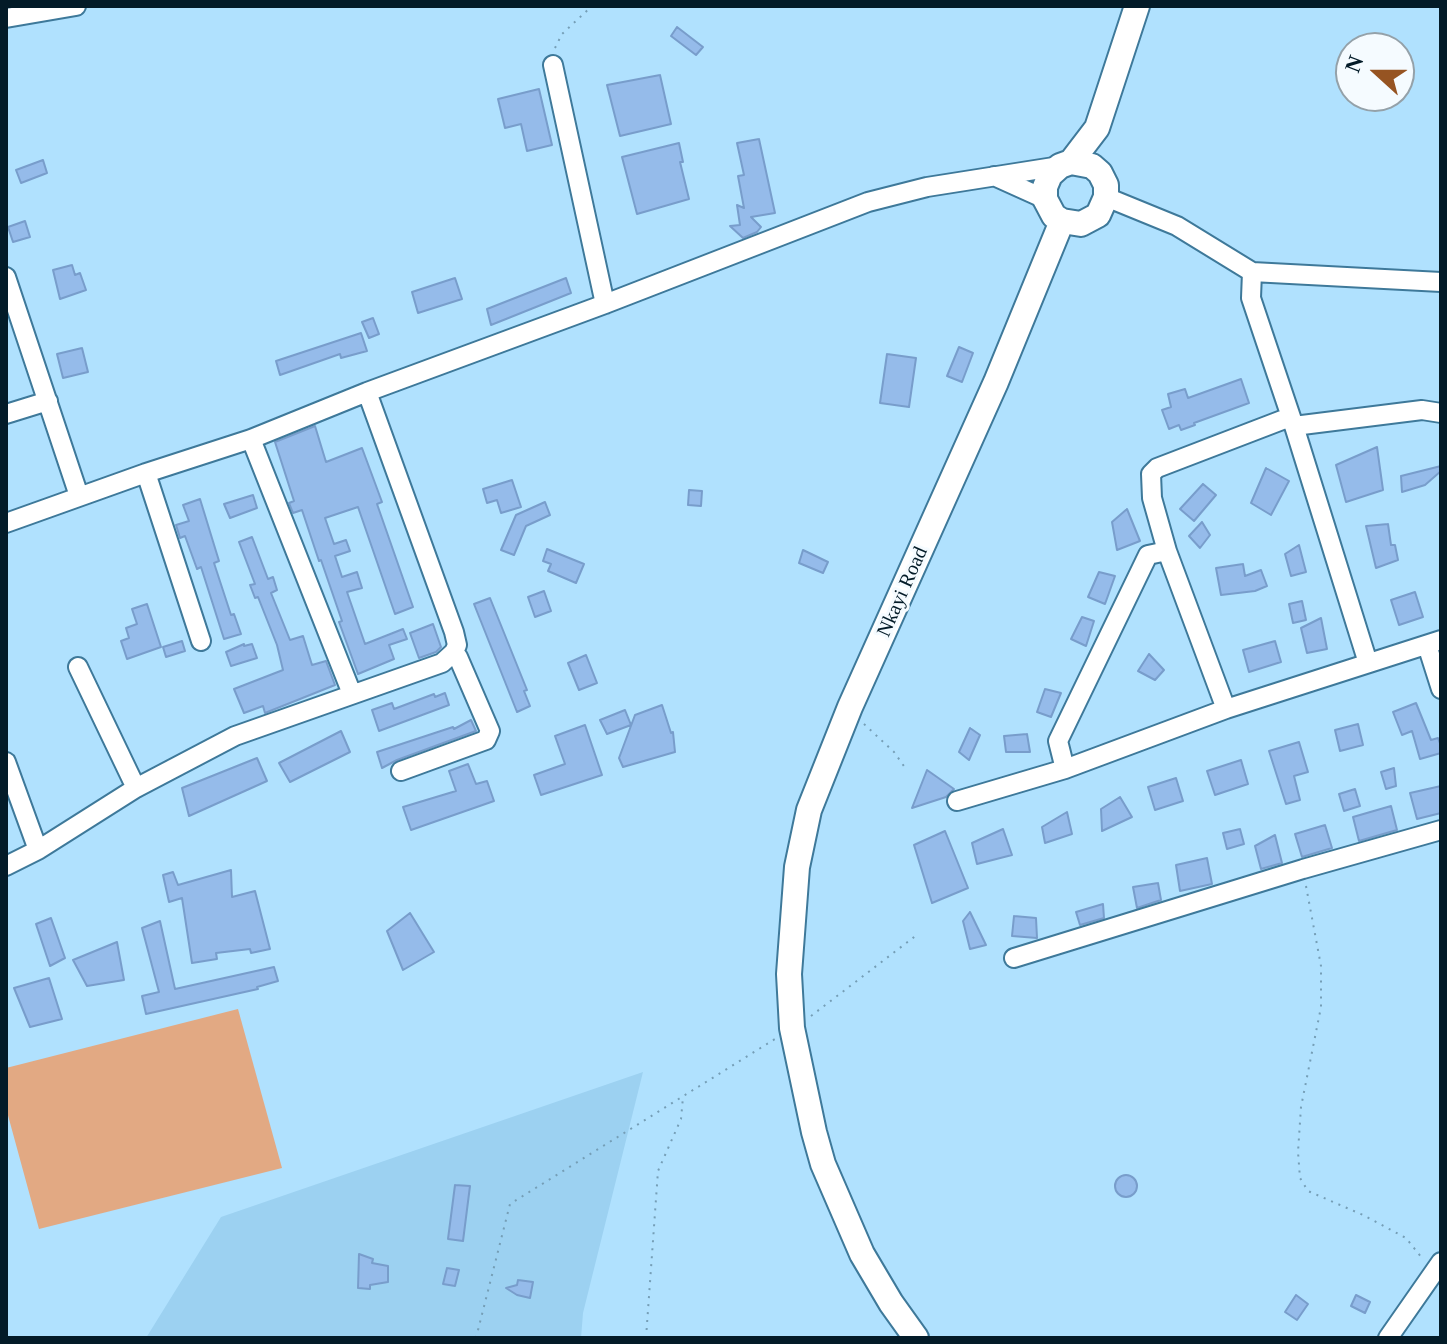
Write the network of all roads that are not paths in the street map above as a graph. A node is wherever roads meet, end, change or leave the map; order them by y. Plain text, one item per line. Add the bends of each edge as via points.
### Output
1 (76, 6) edge
2 (1137, 6) edge
3 (6, 18) edge
4 (553, 65) road end
5 (1097, 128) junction
6 (1065, 164) junction
7 (1100, 173) junction
8 (994, 176) junction
9 (1106, 197) junction
10 (1045, 199) junction
11 (1062, 221) junction
12 (1252, 272) junction
13 (6, 277) edge
14 (1441, 282) edge
15 (605, 304) junction
16 (367, 392) junction
17 (48, 401) junction
18 (1441, 413) edge
19 (6, 414) edge
20 (1292, 421) junction
21 (251, 439) junction
22 (146, 473) junction
23 (79, 496) junction
24 (6, 523) edge
25 (1167, 551) junction
26 (201, 641) dead end
27 (1434, 643) edge
28 (454, 652) junction
29 (1368, 663) junction
30 (78, 667) dead end
31 (1441, 689) edge
32 (352, 694) junction
33 (1226, 709) junction
34 (6, 762) edge
35 (1065, 769) junction
36 (401, 771) dead end
37 (136, 788) junction
38 (957, 801) dead end
39 (1441, 830) edge
40 (38, 850) junction
41 (6, 866) edge
42 (1014, 958) dead end
43 (1435, 1269) edge
44 (916, 1338) edge
45 (1388, 1338) edge

1 - 3 street
2 - 5 main road
4 - 15 street
5 - 6 main road
5 - 7 main road
6 - 7 main road via 1082,162
6 - 8 street
6 - 10 main road via 1050,175
7 - 9 main road
8 - 10 street
8 - 15 street via 868,202
9 - 11 main road via 1098,215 1081,224
9 - 12 street via 1177,226
10 - 11 main road
11 - 44 main road, Nkayi Road via 850,707 809,810 797,867 789,974 804,1092 823,1164 862,1254
12 - 14 street
12 - 20 street via 1251,298
13 - 17 street
15 - 16 street
16 - 21 street
16 - 28 street via 454,632
17 - 19 street
17 - 23 street
18 - 20 street via 1422,410
20 - 25 street via 1151,474
20 - 29 street
21 - 22 street
21 - 32 street
22 - 23 street
22 - 26 street
23 - 24 street
25 - 33 street
25 - 35 street via 1148,555 1058,741
27 - 29 street
27 - 31 street
28 - 32 street via 442,663
28 - 36 street via 490,731 486,740
29 - 33 street
30 - 37 street
32 - 37 street via 235,736
33 - 35 street
34 - 40 street
35 - 38 street
37 - 40 street
39 - 42 street
40 - 41 street
43 - 45 street

